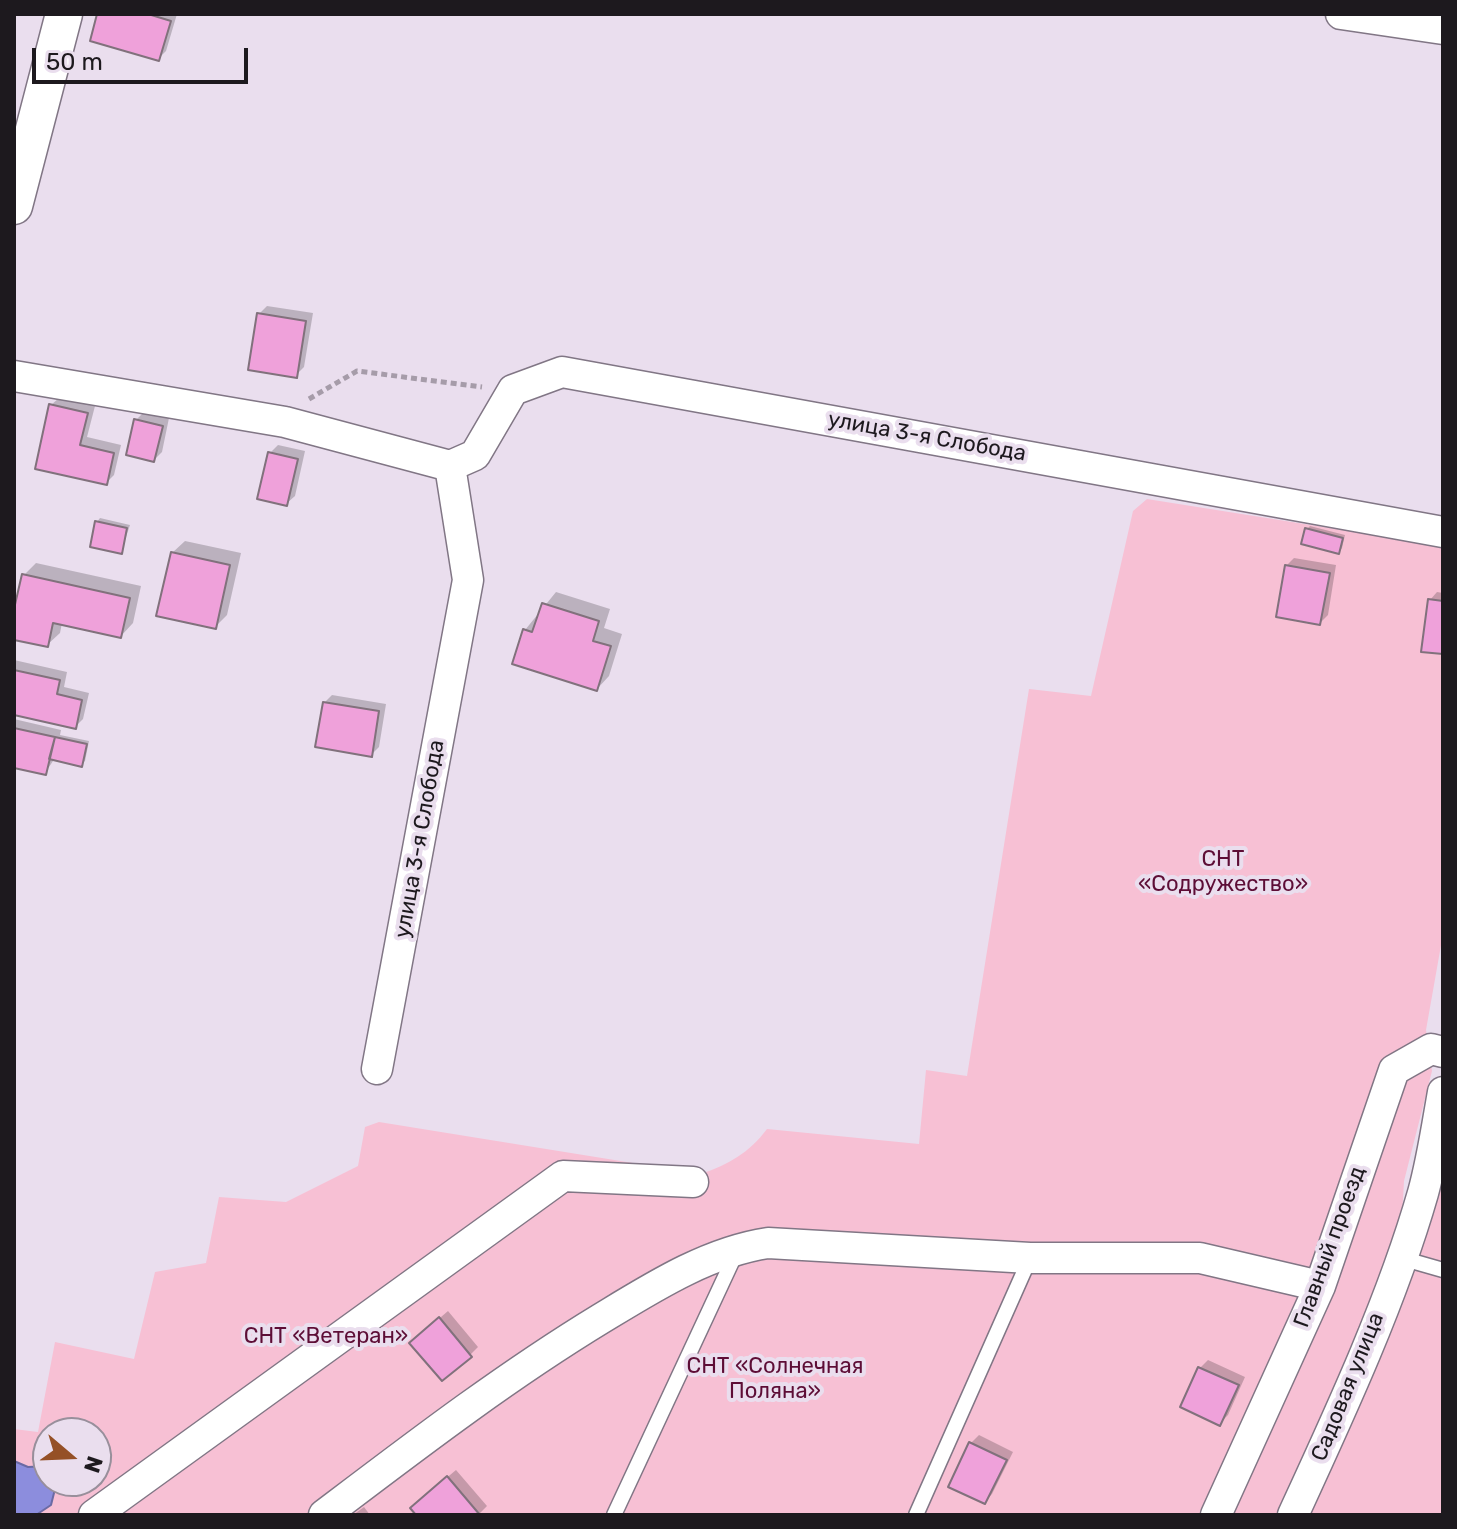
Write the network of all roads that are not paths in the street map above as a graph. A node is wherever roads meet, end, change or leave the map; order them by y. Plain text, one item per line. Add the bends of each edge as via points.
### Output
1 (64, 14) edge
2 (1341, 14) edge
3 (1443, 29) edge
4 (14, 206) edge
5 (14, 376) edge
6 (450, 466) junction
7 (1443, 532) edge
8 (1443, 1052) edge
9 (377, 1069) dead end
10 (1443, 1092) edge
11 (693, 1182) dead end
12 (739, 1248) junction
13 (1030, 1258) junction
14 (1400, 1258) junction
15 (1443, 1270) edge
16 (1320, 1286) junction
17 (94, 1515) edge
18 (324, 1515) edge
19 (614, 1515) edge
20 (916, 1515) edge
21 (1216, 1515) edge
22 (1293, 1515) edge

1 - 4 street
2 - 3 street
5 - 6 street via 285,422
6 - 7 street, улица 3-я Слобода via 475,455 513,390 562,372
6 - 9 street, улица 3-я Слобода via 468,580
8 - 16 street, Главный проезд via 1431,1049 1394,1070
10 - 14 street, Садовая улица via 1423,1193
11 - 17 street via 563,1176
12 - 13 street via 768,1243
12 - 18 street via 654,1286 543,1354
12 - 19 lane
13 - 16 street via 1200,1258
13 - 20 lane
14 - 15 lane
14 - 22 street, Садовая улица via 1338,1419
16 - 21 street, Главный проезд

